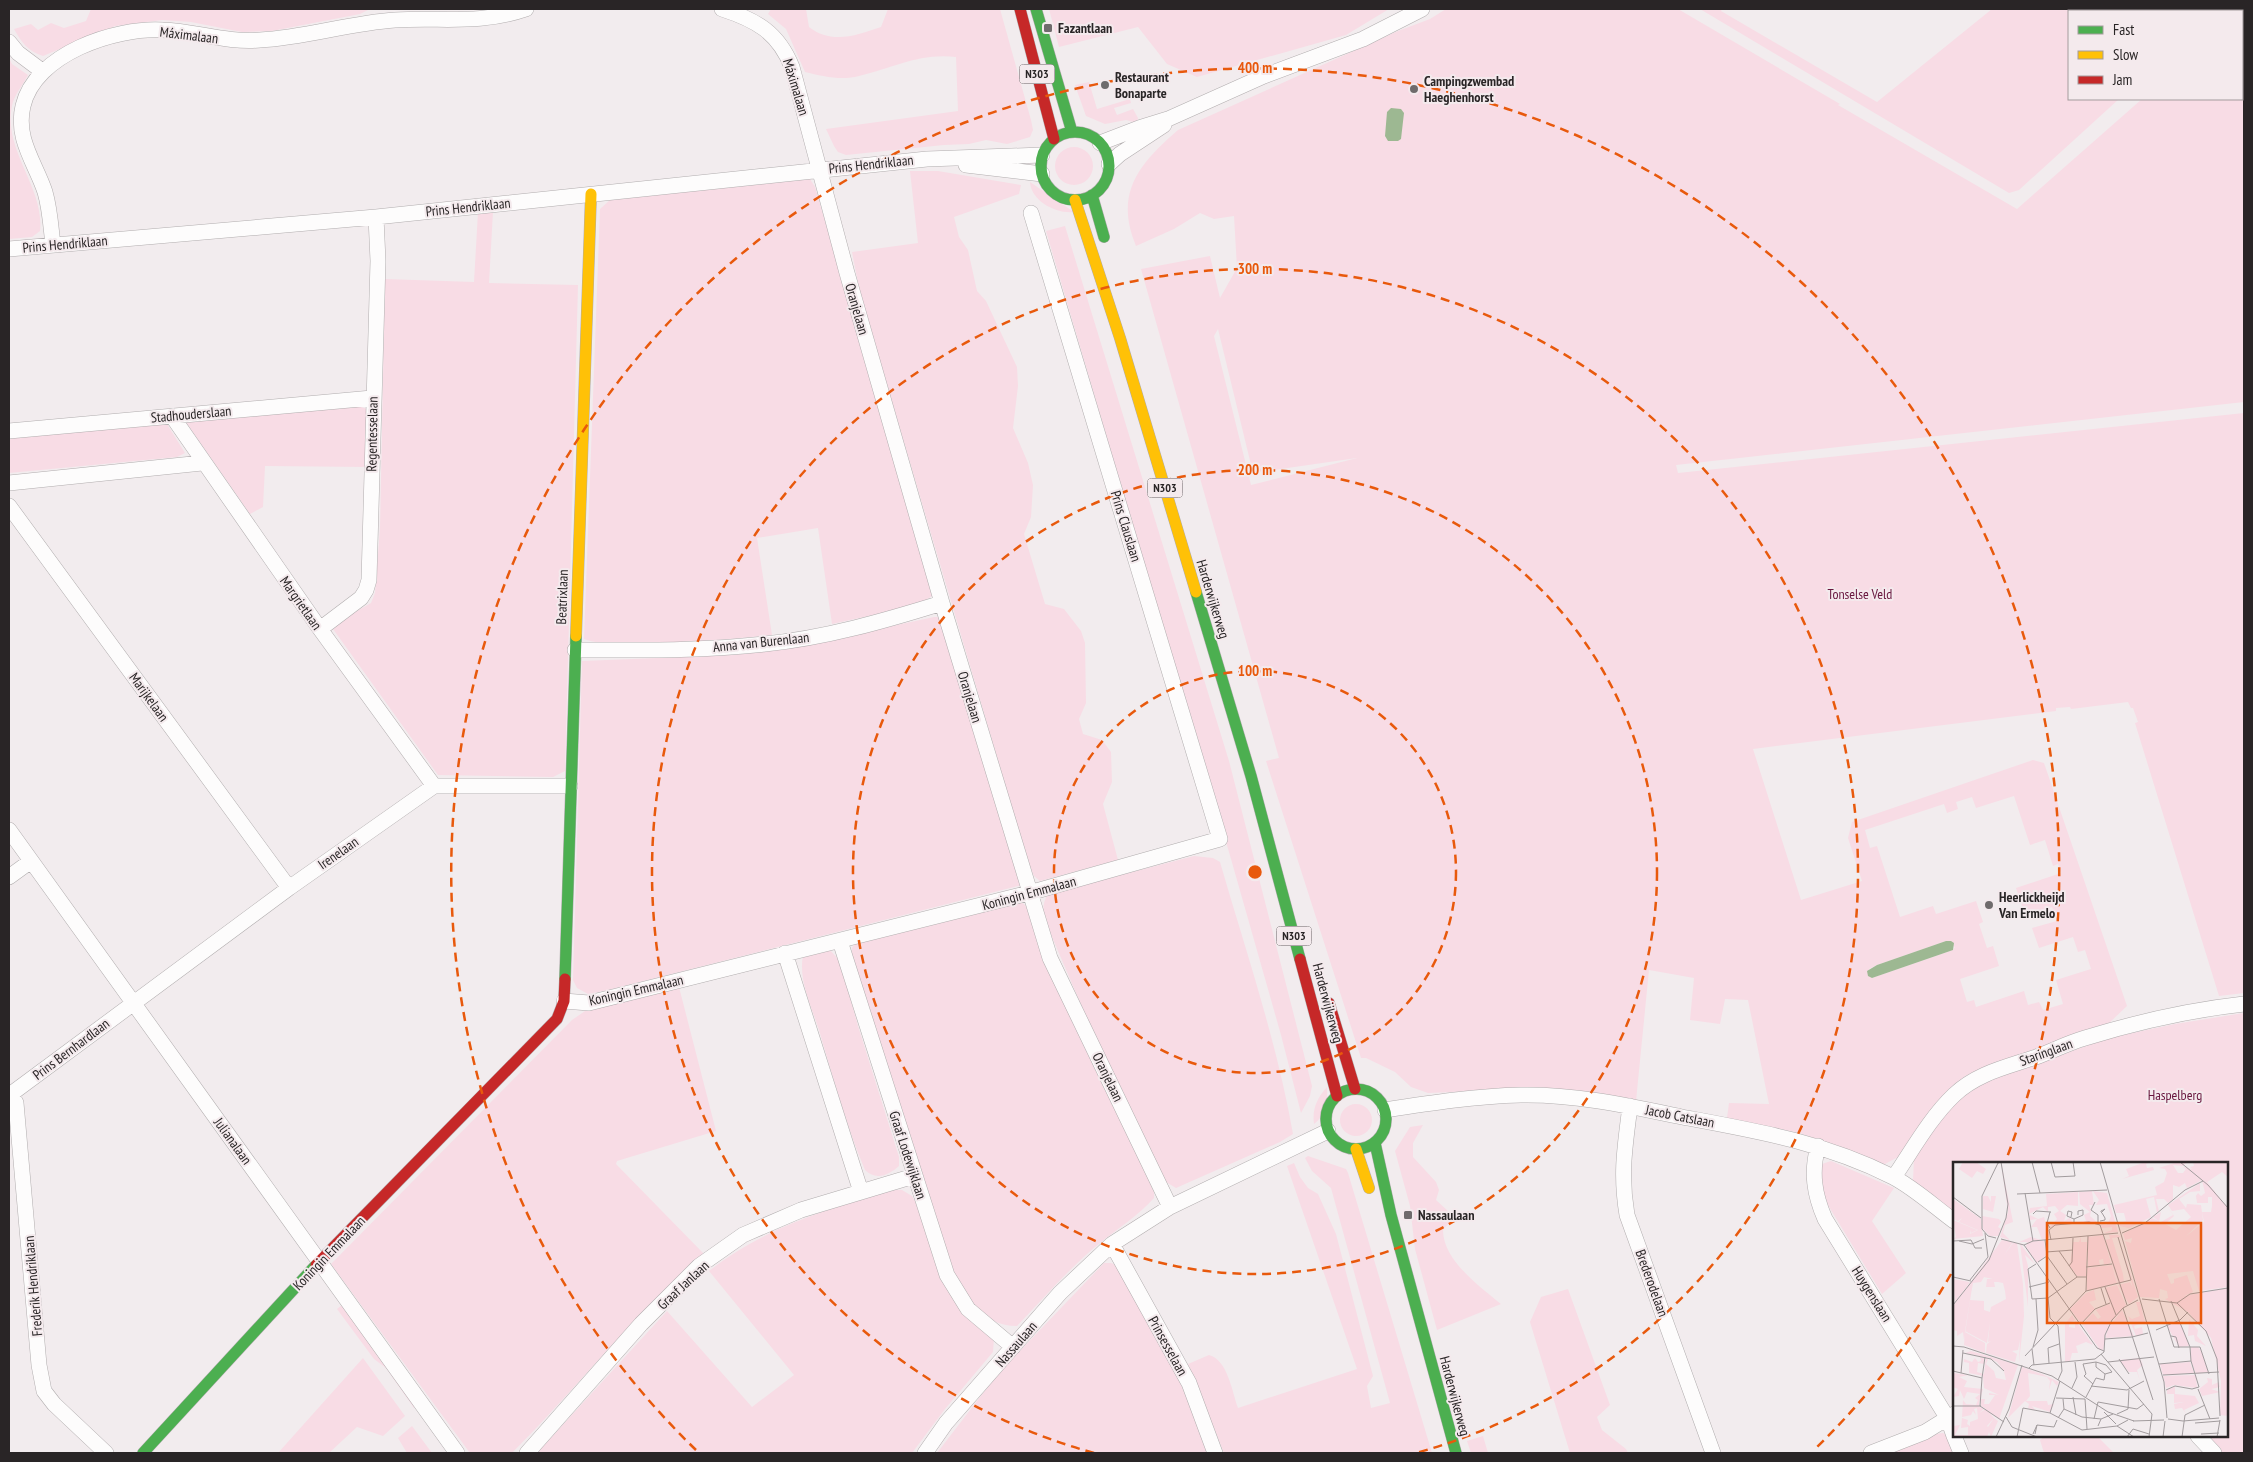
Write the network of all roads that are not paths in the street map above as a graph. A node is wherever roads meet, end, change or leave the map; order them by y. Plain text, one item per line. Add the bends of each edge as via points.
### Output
1 (526, 9) edge
2 (722, 9) edge
3 (1020, 9) edge
4 (1036, 9) edge
5 (1422, 9) edge
6 (750, 13) edge
7 (394, 14) edge
8 (9, 42) edge
9 (42, 71) junction
10 (1182, 113) junction
11 (1072, 132) junction
12 (1054, 139) junction
13 (1100, 143) junction
14 (1042, 155) junction
15 (927, 159) junction
16 (1109, 164) junction
17 (819, 170) junction
18 (1042, 174) junction
19 (591, 194) junction
20 (1092, 195) junction
21 (1075, 200) junction
22 (1031, 213) dead end
23 (376, 217) junction
24 (53, 245) junction
25 (1107, 246) dead end
26 (9, 249) edge
27 (372, 398) junction
28 (172, 416) junction
29 (9, 431) edge
30 (202, 462) junction
31 (9, 483) edge
32 (1179, 495) dead end
33 (9, 506) edge
34 (942, 604) junction
35 (320, 629) junction
36 (575, 650) junction
37 (434, 786) junction
38 (570, 786) junction
39 (9, 830) edge
40 (1220, 840) joint
41 (1283, 849) dead end
42 (31, 861) junction
43 (9, 877) edge
44 (289, 888) junction
45 (1029, 893) junction
46 (840, 940) junction
47 (786, 953) junction
48 (1325, 991) dead end
49 (564, 1001) junction
50 (133, 1002) junction
51 (2244, 1004) edge
52 (1355, 1089) junction
53 (10, 1094) edge
54 (1337, 1096) junction
55 (1630, 1106) junction
56 (1385, 1110) junction
57 (1328, 1131) junction
58 (1375, 1143) junction
59 (1818, 1146) junction
60 (1356, 1150) junction
61 (914, 1176) junction
62 (1894, 1178) junction
63 (861, 1192) junction
64 (1374, 1203) dead end
65 (1170, 1207) junction
66 (1953, 1220) edge
67 (1112, 1244) junction
68 (319, 1262) junction
69 (1400, 1294) dead end
70 (1013, 1347) junction
71 (1951, 1417) edge
72 (1953, 1430) edge
73 (1954, 1437) edge
74 (2199, 1437) edge
75 (106, 1453) edge
76 (143, 1453) edge
77 (457, 1453) edge
78 (527, 1453) edge
79 (925, 1453) edge
80 (1216, 1453) edge
81 (1447, 1453) edge
82 (1456, 1453) edge
83 (1713, 1453) edge
84 (1871, 1453) edge
85 (1961, 1453) edge
86 (2214, 1453) edge

1 - 7 street, Máximalaan via 482,20
2 - 6 street, Máximalaan
3 - 12 main road, N303
4 - 11 main road, N303
5 - 10 street via 1363,40 1256,79
6 - 17 street, Máximalaan via 788,55
7 - 9 street, Máximalaan via 259,41 162,30 135,32 75,50
8 - 9 street
9 - 24 street, Máximalaan via 23,105 22,130 26,151 46,195
10 - 13 street
10 - 16 street via 1130,146
11 - 12 main road
11 - 13 main road via 1082,133
12 - 14 main road
13 - 16 main road
14 - 15 street, Prins Hendriklaan
14 - 18 main road
15 - 17 street, Prins Hendriklaan
15 - 18 street, Prins Hendriklaan
16 - 20 main road via 1101,187
17 - 19 street, Prins Hendriklaan
17 - 34 street, Oranjelaan
18 - 21 main road via 1054,193
19 - 23 street, Prins Hendriklaan
19 - 36 main road, Beatrixlaan
20 - 21 main road
20 - 25 main road
21 - 54 main road, Harderwijkerweg / N303 via 1120,338 1248,767
22 - 40 street, Prins Clauslaan
23 - 24 street, Prins Hendriklaan
23 - 27 street, Regentesselaan via 378,261
24 - 26 street, Prins Hendriklaan
27 - 28 street, Stadhouderslaan
27 - 35 street, Regentesselaan via 368,585 362,598
28 - 29 street, Stadhouderslaan
28 - 30 street, Margrietlaan
30 - 31 street
30 - 35 street, Margrietlaan
32 - 41 main road, Harderwijkerweg / N303
33 - 44 street, Marijkelaan
34 - 36 street, Anna van Burenlaan via 824,635 765,644 666,651
34 - 45 street, Oranjelaan
35 - 37 street, Margrietlaan
36 - 38 main road, Beatrixlaan
37 - 38 street
37 - 44 street, Irenelaan
38 - 49 main road, Beatrixlaan
39 - 42 street, Julianalaan
40 - 45 street, Koningin Emmalaan
42 - 43 street
42 - 50 street, Julianalaan
44 - 50 street, Irenelaan
45 - 46 street, Koningin Emmalaan
45 - 65 street, Oranjelaan via 1050,958
46 - 47 street, Koningin Emmalaan
46 - 61 street, Graaf Lodewijklaan
47 - 49 street, Koningin Emmalaan via 589,1003
47 - 63 street
48 - 52 main road, Harderwijkerweg
49 - 68 main road, Koningin Emmalaan via 557,1019 549,1028
50 - 53 street, Prins Bernhardlaan
50 - 68 street, Julianalaan
51 - 62 street, Staringlaan via 2139,1022 2083,1038 1977,1078 1954,1095 1932,1120
52 - 54 main road
52 - 56 main road via 1373,1094
53 - 75 street, Frederik Hendriklaan via 16,1103 44,1391
54 - 57 main road via 1327,1112
55 - 56 street, Jacob Catslaan via 1522,1095 1446,1100
55 - 59 street, Jacob Catslaan
55 - 83 street, Brederodelaan via 1622,1168 1627,1215
56 - 58 main road via 1385,1128
57 - 60 main road via 1340,1145
57 - 65 street, Nassaulaan
58 - 60 main road
58 - 82 main road, Harderwijkerweg via 1390,1215
59 - 62 street, Jacob Catslaan
59 - 71 street, Huygenslaan via 1814,1183 1825,1219
60 - 64 main road
61 - 63 street, Graaf Janlaan
61 - 70 street, Graaf Lodewijklaan via 947,1275 968,1310
62 - 66 street, Jacob Catslaan
63 - 78 street, Graaf Janlaan via 800,1210 743,1235 699,1266 642,1324
65 - 67 street, Nassaulaan
67 - 70 street, Nassaulaan via 1060,1293
67 - 80 street, Prinsesselaan via 1188,1383
68 - 76 main road, Koningin Emmalaan
68 - 77 street, Julianalaan
69 - 81 main road, Harderwijkerweg
70 - 79 street, Nassaulaan via 946,1423
71 - 72 street, Huygenslaan
71 - 84 street via 1925,1432
73 - 85 street, Huygenslaan
74 - 86 street

